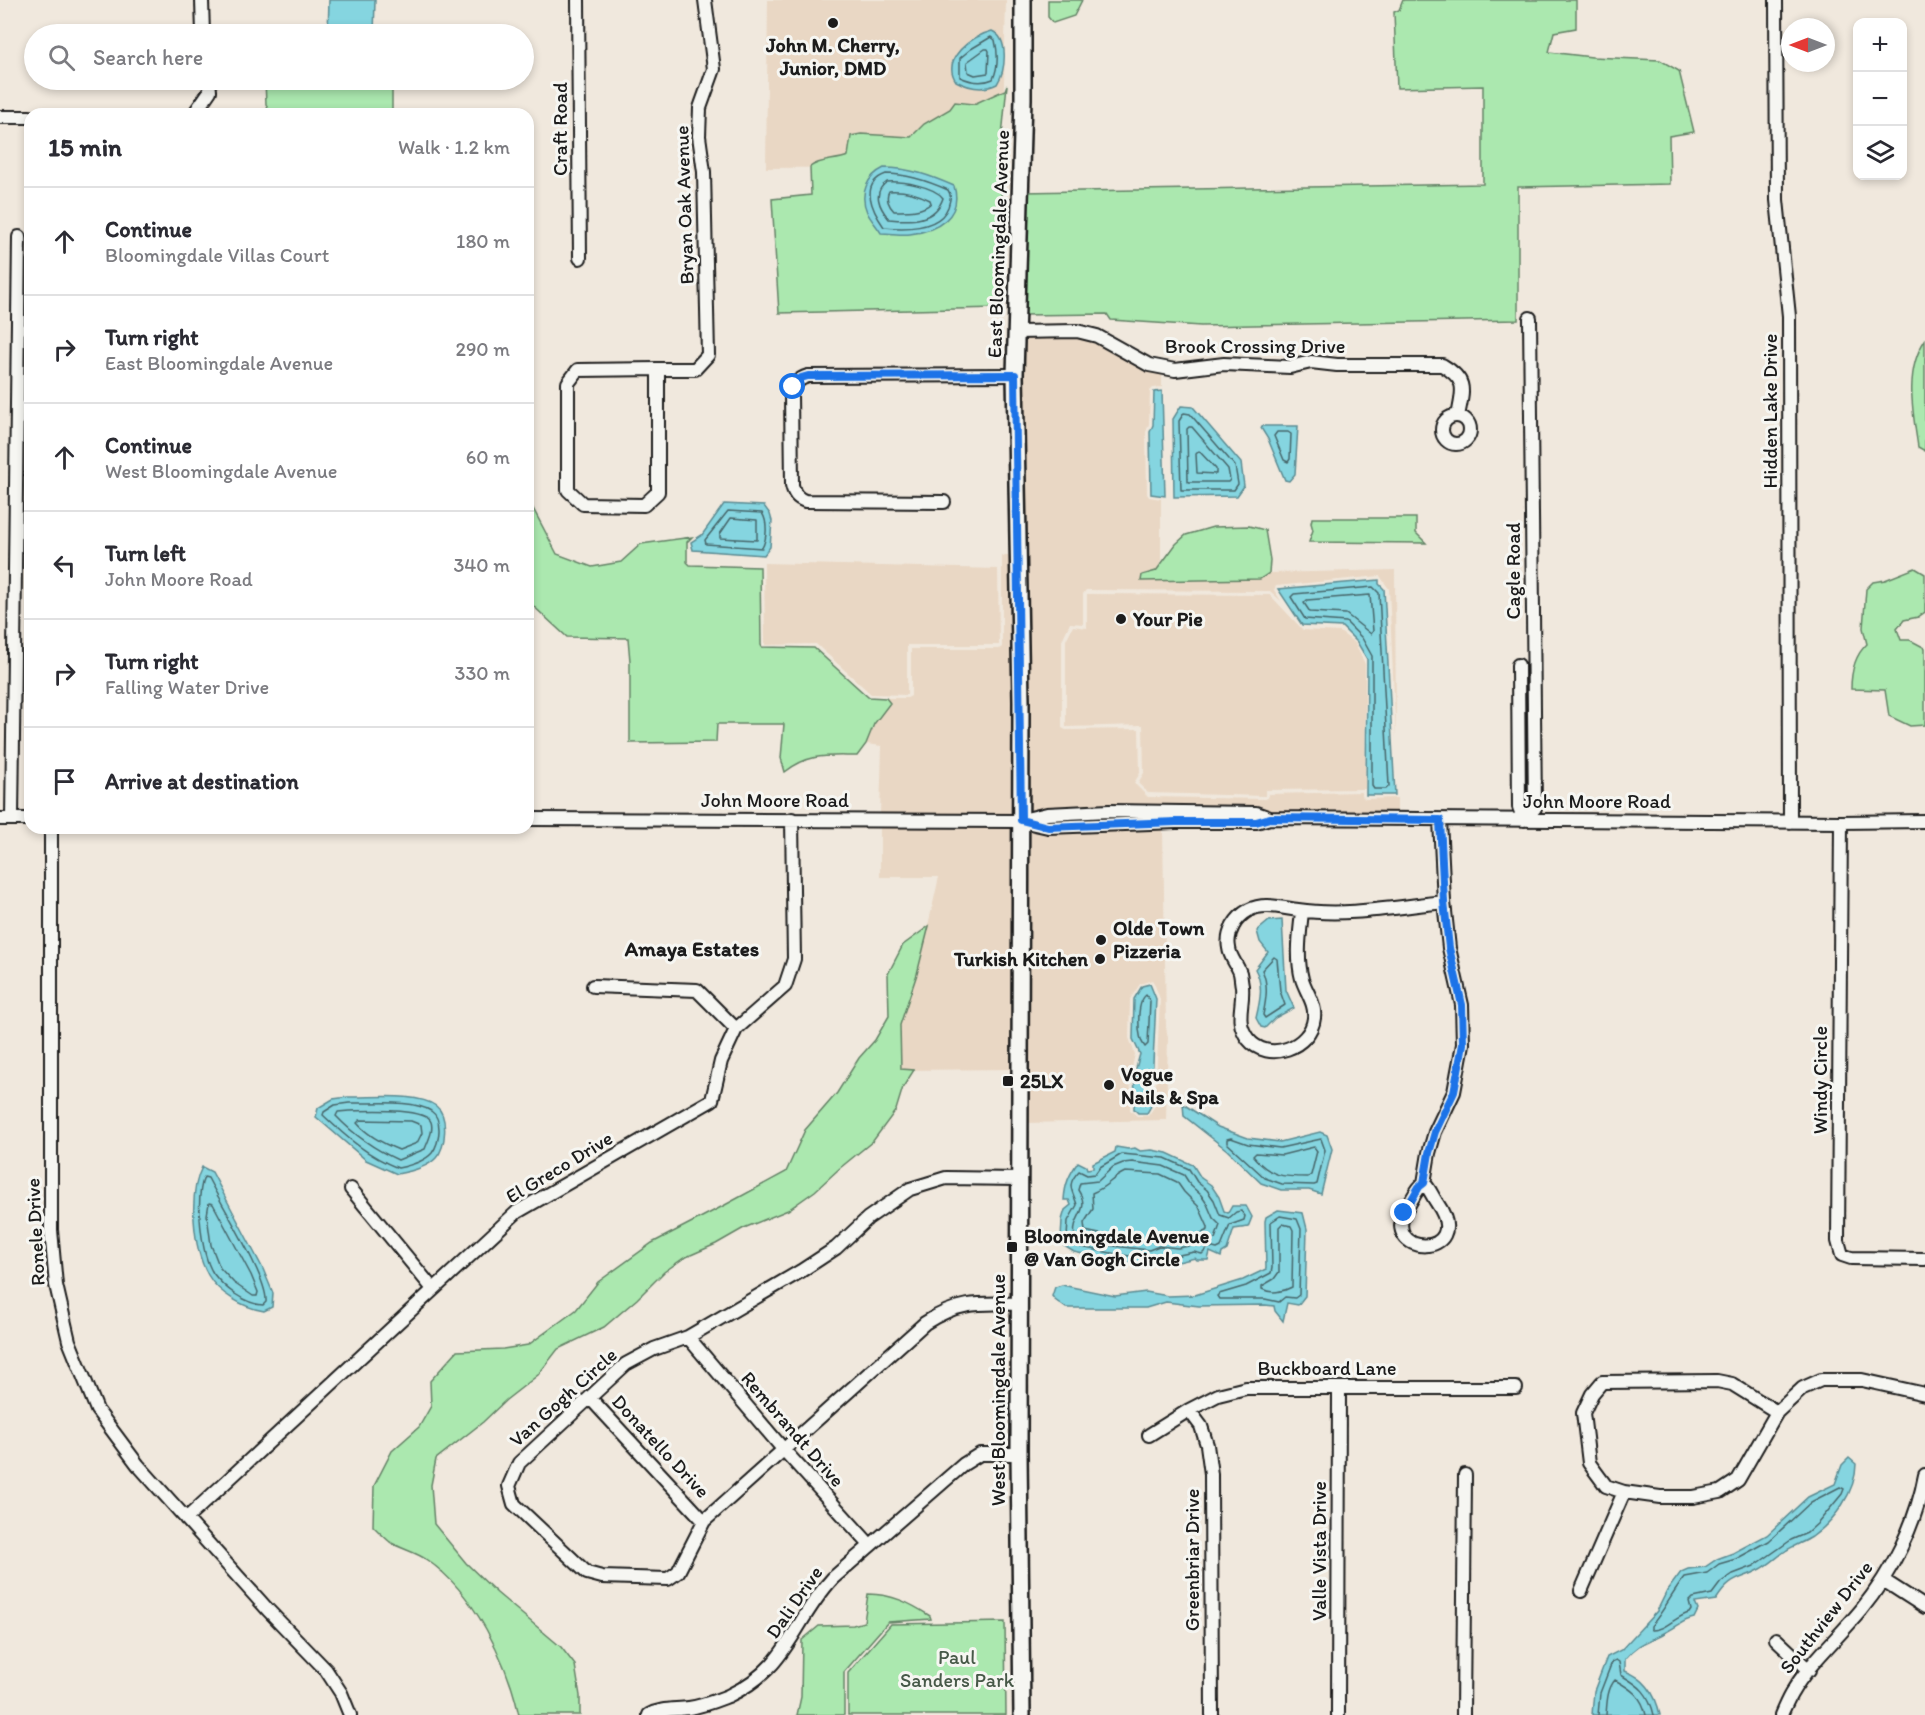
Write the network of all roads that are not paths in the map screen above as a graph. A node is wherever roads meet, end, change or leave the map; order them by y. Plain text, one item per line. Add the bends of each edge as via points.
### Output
1 (202, 0) edge
2 (578, 0) edge
3 (705, 0) edge
4 (1023, 0) edge
5 (1776, 0) edge
6 (203, 24) edge
7 (210, 90) edge
8 (198, 108) edge
9 (0, 117) edge
10 (24, 117) edge
11 (19, 237) dead end
12 (580, 258) dead end
13 (1530, 318) dead end
14 (1016, 332) junction
15 (658, 369) junction
16 (1015, 375) junction
17 (1458, 416) dead end
18 (944, 502) dead end
19 (1518, 665) dead end
20 (1021, 741) joint
21 (6, 819) edge
22 (24, 819) edge
23 (534, 819) edge
24 (792, 819) junction
25 (1021, 820) junction
26 (1440, 820) junction
27 (1524, 820) junction
28 (1925, 821) edge
29 (1790, 822) junction
30 (1841, 822) junction
31 (51, 834) edge
32 (1444, 902) junction
33 (1302, 911) junction
34 (592, 987) dead end
35 (736, 1029) junction
36 (1019, 1179) junction
37 (1424, 1183) junction
38 (351, 1189) dead end
39 (1925, 1259) edge
40 (433, 1289) junction
41 (1018, 1304) junction
42 (688, 1337) junction
43 (1339, 1388) junction
44 (1516, 1388) dead end
45 (1925, 1394) edge
46 (590, 1398) junction
47 (1189, 1410) junction
48 (1777, 1412) junction
49 (1149, 1435) dead end
50 (783, 1449) junction
51 (1018, 1454) junction
52 (1465, 1475) dead end
53 (1925, 1475) edge
54 (1624, 1492) junction
55 (1923, 1493) edge
56 (186, 1519) junction
57 (704, 1521) junction
58 (870, 1545) junction
59 (1883, 1580) junction
60 (1581, 1591) dead end
61 (1925, 1606) edge
62 (1776, 1639) dead end
63 (1809, 1670) junction
64 (350, 1715) edge
65 (649, 1715) edge
66 (1022, 1715) edge
67 (1212, 1715) edge
68 (1338, 1715) edge
69 (1464, 1715) edge
70 (1781, 1715) edge

1 - 6 street
2 - 12 street, Craft Road
3 - 15 street, Bryan Oak Avenue via 714,69 700,108 699,136 704,172 708,355 694,369
4 - 14 main road, East Bloomingdale Avenue
5 - 29 street, Hidden Lake Drive via 1777,200 1790,316
7 - 8 street
9 - 10 street
11 - 21 street
13 - 27 street, Cagle Road via 1535,808
14 - 16 main road, East Bloomingdale Avenue
14 - 17 street, Brook Crossing Drive via 1077,331 1097,336 1149,365 1175,370 1224,364 1290,367 1311,362 1442,365 1454,372 1462,385
15 - 15 street, Bryan Oak Avenue via 658,492 644,506 583,504 568,490 568,383 578,370
16 - 18 street via 808,376 793,387 792,485 800,500
16 - 20 main road, East Bloomingdale Avenue
19 - 27 street via 1519,807
20 - 25 main road, West Bloomingdale Avenue
21 - 22 street
23 - 24 street, John Moore Road
24 - 25 street, John Moore Road
24 - 35 street, El Greco Drive via 794,959 785,986
25 - 26 street, John Moore Road via 1047,814 1120,811
25 - 36 main road, West Bloomingdale Avenue
26 - 27 street, John Moore Road
26 - 32 street
27 - 29 street, John Moore Road
28 - 30 street, John Moore Road
29 - 30 street, John Moore Road
30 - 39 street, Windy Circle via 1838,1241 1842,1255 1851,1258
31 - 56 street, Ronele Drive via 51,1230 56,1285 69,1341 97,1410 138,1465
32 - 33 street via 1360,911
32 - 37 street via 1462,1005 1463,1044 1454,1092 1435,1132
33 - 33 street via 1268,906 1251,909 1233,924 1230,936 1228,947 1242,985 1242,1028 1250,1041 1276,1052 1303,1041 1312,1027 1312,1004 1302,978 1298,949
34 - 35 street via 697,990
35 - 40 street, El Greco Drive via 721,1061 712,1100 517,1212
36 - 41 main road, West Bloomingdale Avenue
36 - 42 street, Van Gogh Circle via 946,1178 910,1189 868,1218 836,1248
37 - 37 street via 1402,1218 1402,1230 1416,1245 1426,1246 1441,1238 1446,1221
38 - 40 street
40 - 56 street, El Greco Drive
41 - 50 street, Van Gogh Circle via 971,1304 942,1312
41 - 51 main road, West Bloomingdale Avenue
42 - 46 street, Van Gogh Circle via 626,1364
42 - 50 street, Rembrandt Drive
43 - 44 street, Buckboard Lane
43 - 47 street, Buckboard Lane via 1246,1388 1218,1395
43 - 68 street, Valle Vista Drive
45 - 48 street via 1862,1380 1821,1380 1803,1388
46 - 57 street, Donatello Drive
46 - 57 street, Van Gogh Circle via 519,1463 509,1486 514,1504 587,1573 602,1577 668,1579 678,1572
47 - 49 street, Buckboard Lane
47 - 67 street, Greenbriar Drive via 1201,1426 1211,1474
48 - 54 street via 1738,1480 1720,1492 1660,1497
48 - 54 street via 1732,1384 1718,1381 1602,1382 1583,1413 1589,1463 1606,1486
50 - 57 street, Van Gogh Circle
50 - 58 street, Rembrandt Drive
51 - 58 street, Dali Drive via 984,1453 972,1457
51 - 66 main road, West Bloomingdale Avenue
52 - 69 street
53 - 55 street, Southview Drive
54 - 60 street
55 - 59 street, Southview Drive via 1907,1535
56 - 64 street, Ronele Drive via 326,1670
58 - 65 street, Dali Drive via 828,1583 786,1647 762,1675 714,1702
59 - 61 street
59 - 63 street, Southview Drive
62 - 63 street
63 - 70 street, Southview Drive via 1790,1694

